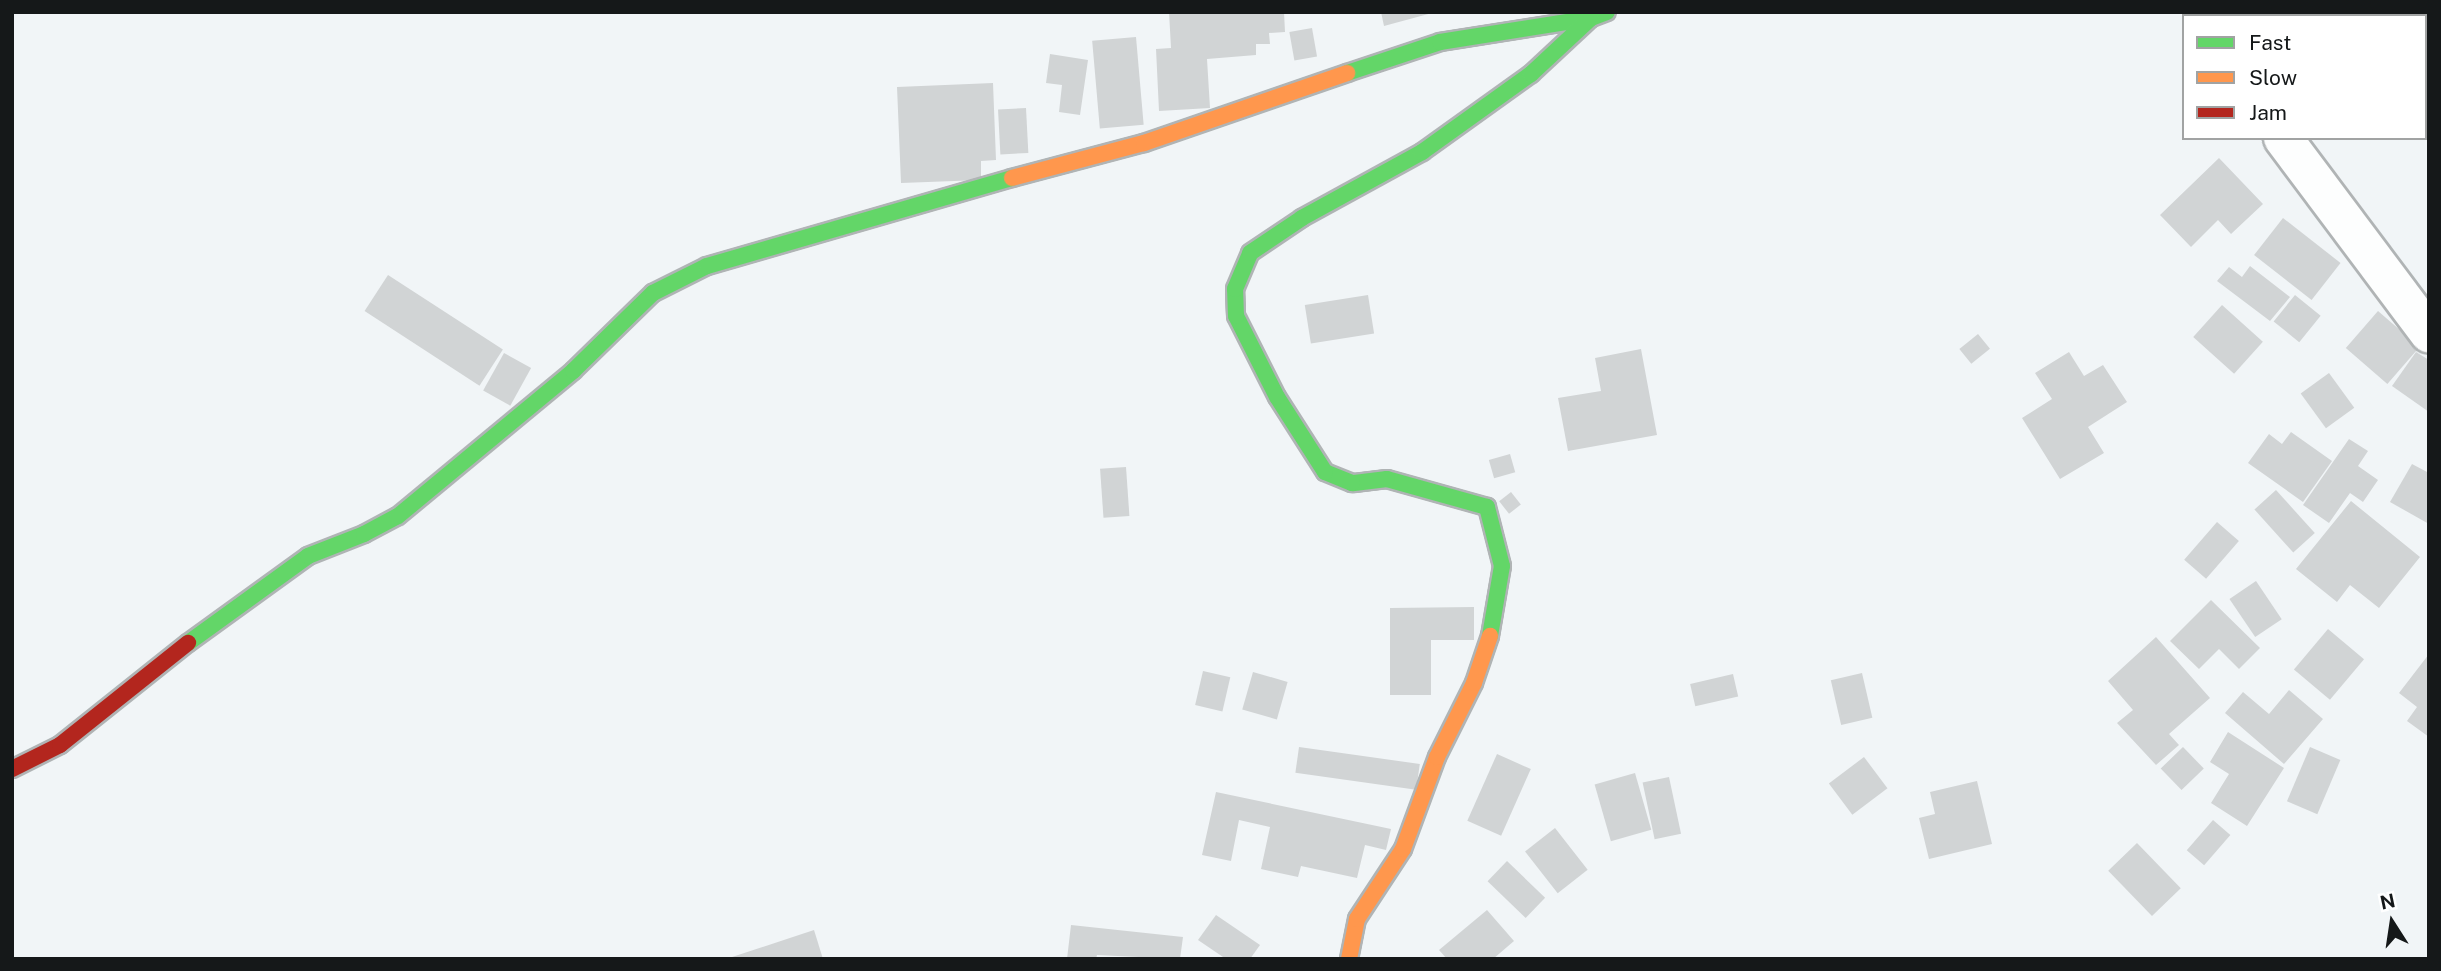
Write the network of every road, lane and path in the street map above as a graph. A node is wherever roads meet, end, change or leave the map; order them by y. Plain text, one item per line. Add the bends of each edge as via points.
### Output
1 (1599, 15) edge
2 (2284, 140) edge
3 (2429, 333) edge
4 (12, 769) edge
5 (1349, 959) edge

1 - 4 street via 1440,42 1144,143 707,266 653,293 573,371 398,516 309,556 199,634 60,745
1 - 5 street via 1531,74 1422,152 1302,218 1250,253 1235,289 1236,316 1277,397 1325,472 1352,483 1387,479 1487,508 1502,566 1494,624 1474,683 1437,757 1403,849 1357,919
2 - 3 street

